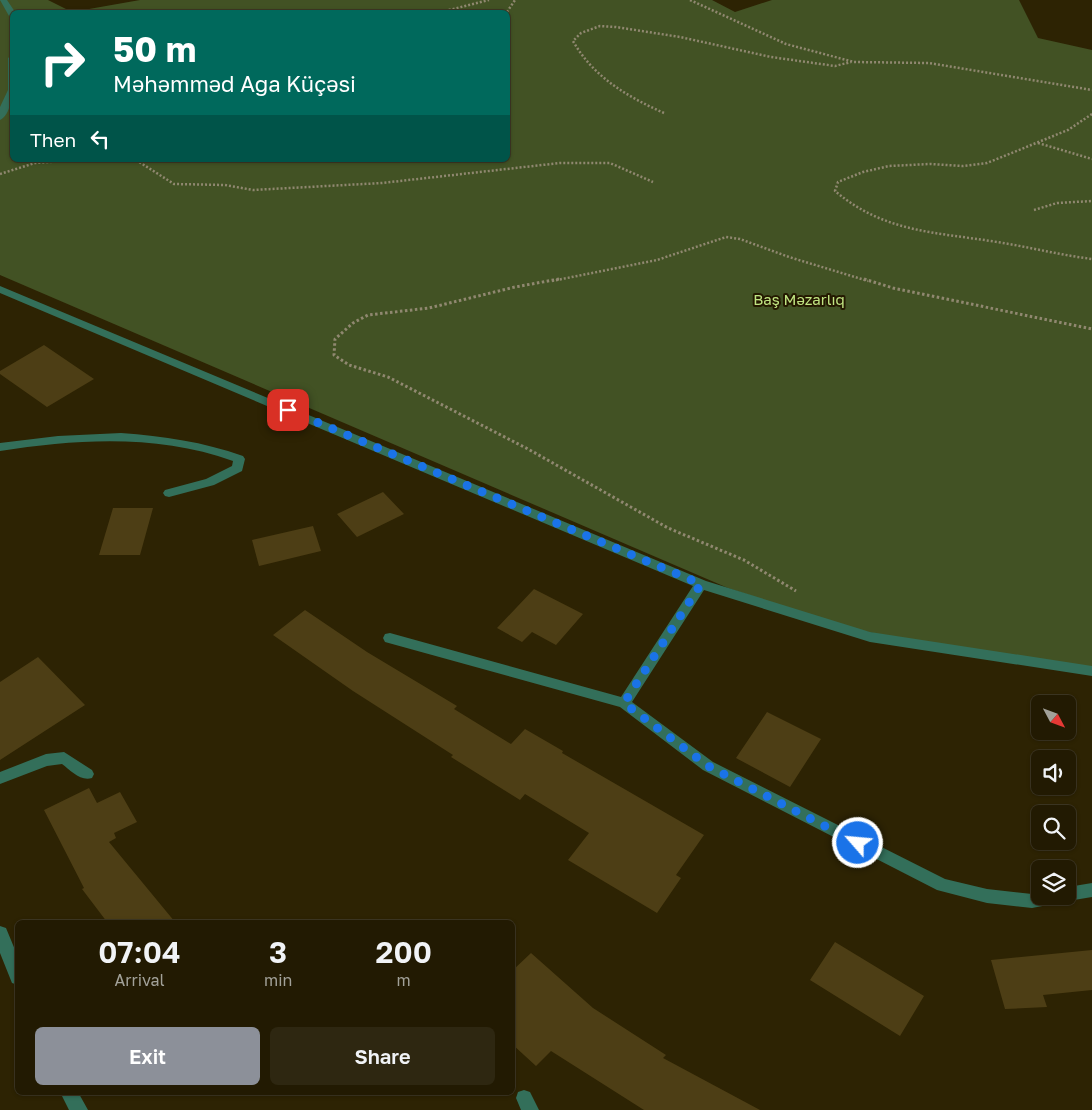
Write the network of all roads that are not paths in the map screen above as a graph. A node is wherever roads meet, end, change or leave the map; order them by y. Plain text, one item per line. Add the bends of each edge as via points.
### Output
1 (3, 0) edge
2 (10, 11) edge
3 (10, 94) edge
4 (0, 116) edge
5 (0, 289) edge
6 (0, 447) edge
7 (169, 493) dead end
8 (701, 584) junction
9 (390, 638) dead end
10 (1092, 671) edge
11 (624, 703) junction
12 (87, 774) dead end
13 (0, 778) edge
14 (1092, 890) edge
15 (1076, 893) edge
16 (1031, 901) edge
17 (0, 932) edge
18 (15, 970) edge
19 (70, 1095) edge
20 (79, 1110) edge

1 - 2 street
3 - 4 street
5 - 8 street
6 - 7 street via 76,437 126,437 174,442 226,453 239,459 238,468 210,482
8 - 10 street via 870,638
8 - 11 street
9 - 11 street
11 - 16 street via 708,766 942,885 987,896
12 - 13 street via 64,758 46,760
14 - 15 street
17 - 18 street
19 - 20 street

